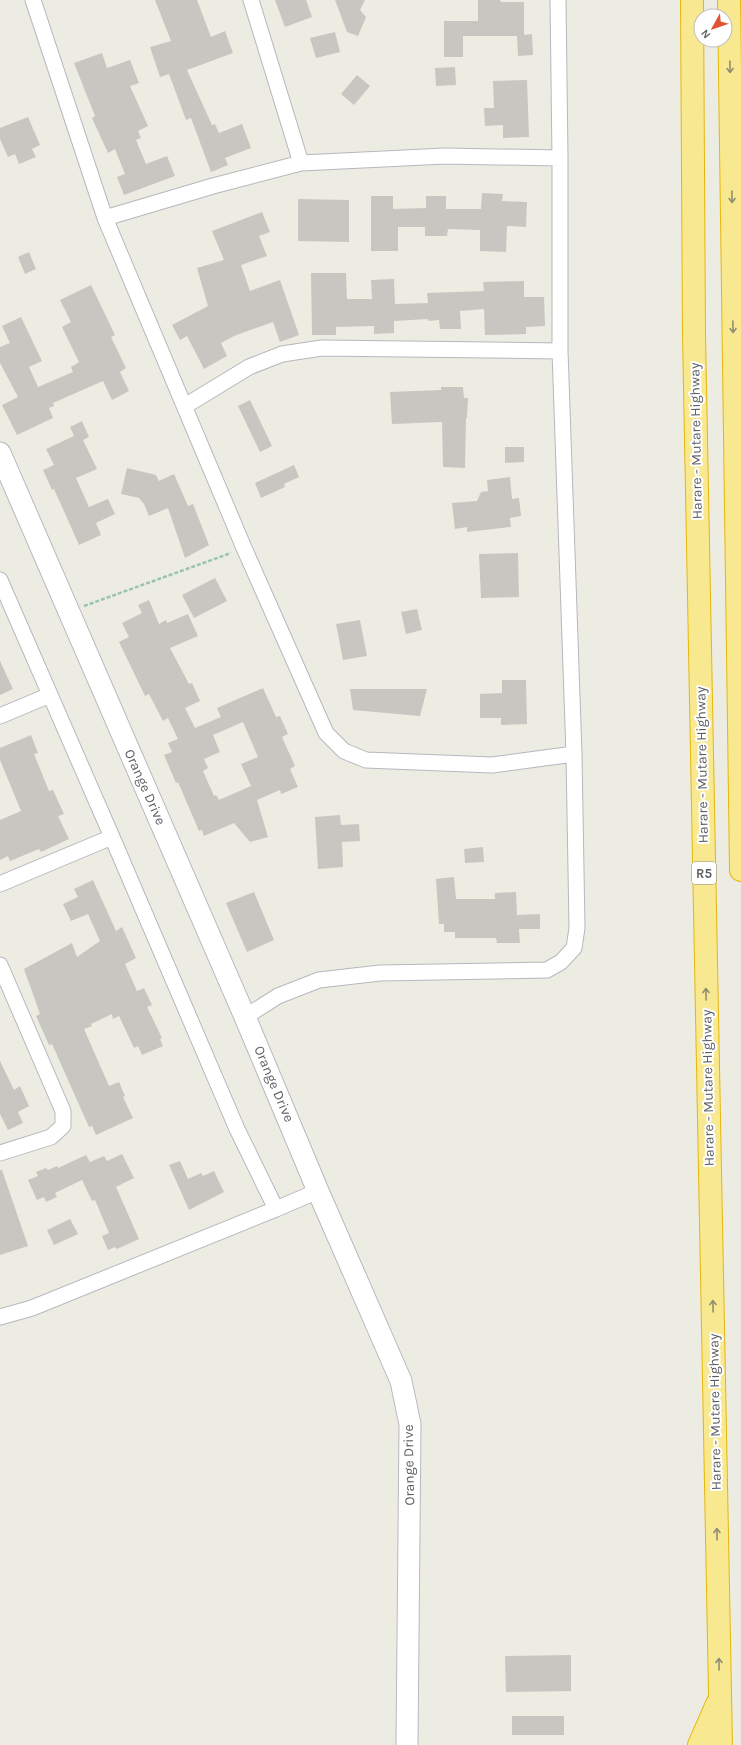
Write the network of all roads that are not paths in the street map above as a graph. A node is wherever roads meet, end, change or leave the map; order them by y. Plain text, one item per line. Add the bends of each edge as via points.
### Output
1 (33, 0) edge
2 (251, 0) edge
3 (558, 0) edge
4 (692, 0) edge
5 (729, 0) edge
6 (560, 158) junction
7 (301, 163) junction
8 (104, 218) junction
9 (560, 351) junction
10 (185, 406) junction
11 (0, 453) edge
12 (0, 580) edge
13 (50, 695) junction
14 (0, 716) edge
15 (574, 754) junction
16 (112, 837) junction
17 (741, 870) edge
18 (0, 884) edge
19 (0, 965) edge
20 (245, 1017) junction
21 (0, 1153) edge
22 (318, 1191) junction
23 (276, 1210) junction
24 (0, 1317) edge
25 (720, 1697) junction
26 (407, 1745) edge
27 (699, 1745) edge
28 (721, 1745) edge

1 - 8 street
2 - 7 street
3 - 6 street
25 -> 4 highway, Harare - Mutare Highway / R5 via 694,343
5 -> 17 highway
6 - 7 street via 445,156
6 - 9 street
7 - 8 street
8 - 10 street
9 - 10 street via 322,348 282,354 249,367
9 - 15 street
10 - 15 street via 244,548 326,733 344,750 366,760 492,765
11 - 20 street, Orange Drive
12 - 13 street
13 - 14 street
13 - 16 street
15 - 20 street via 576,928 574,948 561,962 547,970 380,973 319,980 278,996
16 - 18 street
16 - 23 street via 237,1129
19 - 21 street via 63,1111 63,1126 51,1137
20 - 22 street, Orange Drive
22 - 23 street
22 - 26 street, Orange Drive via 401,1381 410,1424
23 - 24 street via 32,1308
25 - 27 highway
25 - 28 highway, Harare - Mutare Highway / R5

